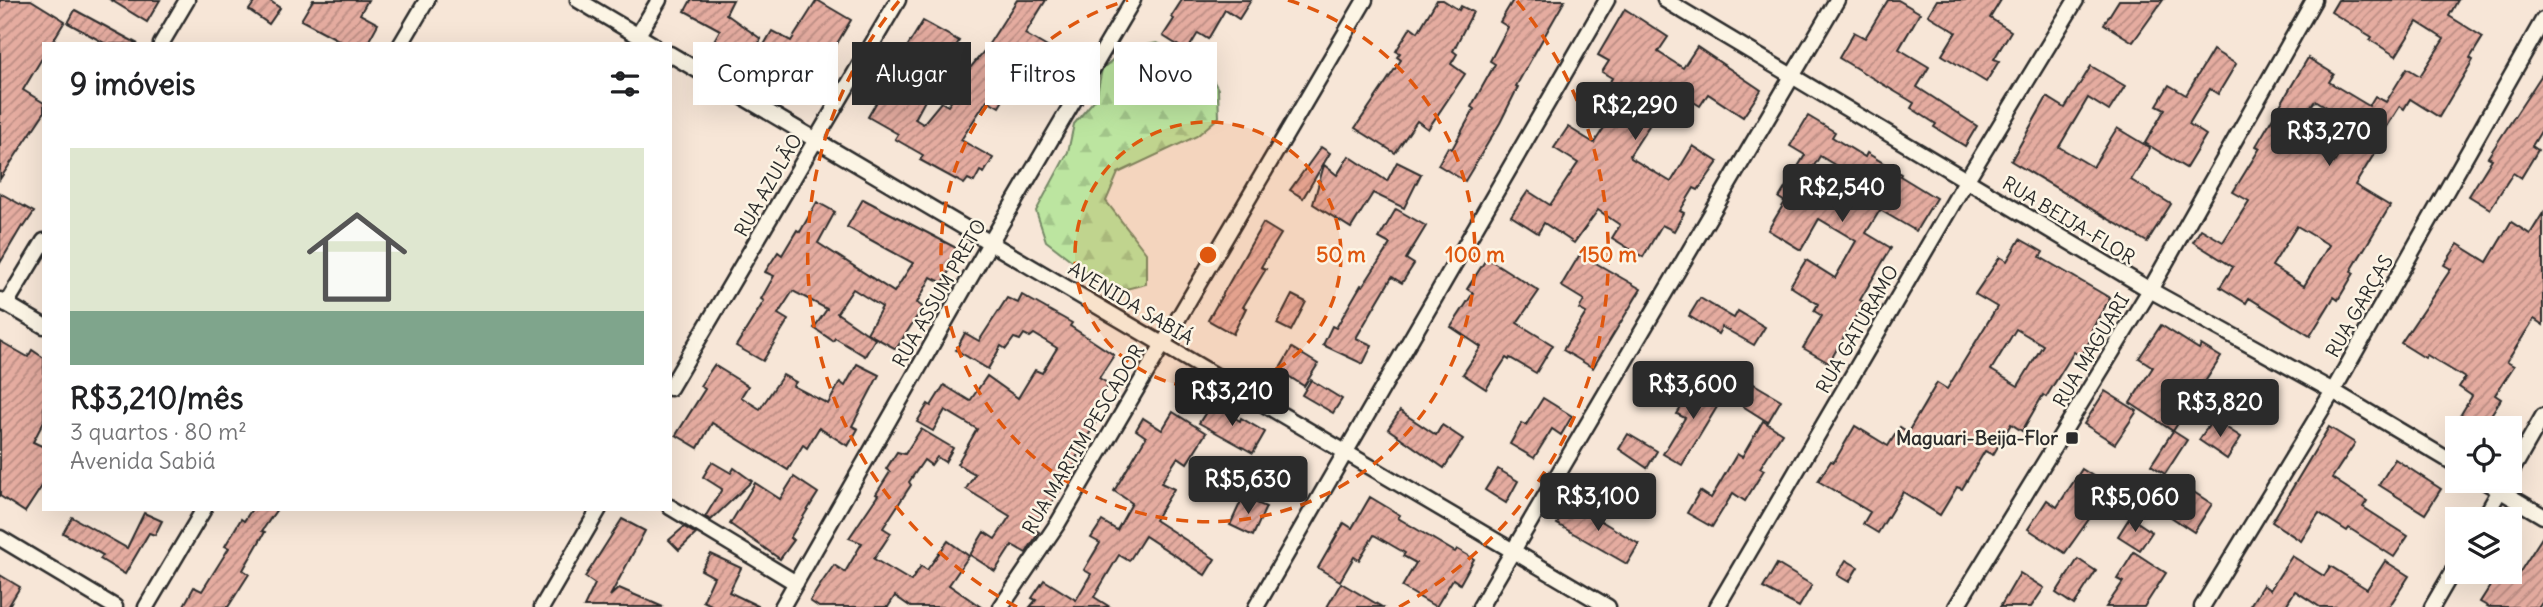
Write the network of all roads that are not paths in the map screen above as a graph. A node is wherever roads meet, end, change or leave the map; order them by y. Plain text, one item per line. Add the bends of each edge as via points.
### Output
1 (187, 0) edge
2 (427, 0) edge
3 (578, 0) edge
4 (659, 0) edge
5 (898, 0) edge
6 (1133, 0) edge
7 (1365, 0) edge
8 (1607, 0) edge
9 (1665, 0) edge
10 (1837, 0) edge
11 (2076, 0) edge
12 (2314, 0) edge
13 (2543, 20) edge
14 (638, 35) junction
15 (162, 42) edge
16 (402, 42) edge
17 (649, 42) edge
18 (672, 55) edge
19 (1793, 75) junction
20 (816, 140) junction
21 (1966, 181) junction
22 (990, 243) junction
23 (42, 244) edge
24 (2150, 290) junction
25 (3, 302) edge
26 (42, 325) edge
27 (1163, 345) junction
28 (672, 385) edge
29 (2333, 391) junction
30 (2543, 416) edge
31 (1345, 452) junction
32 (2522, 453) edge
33 (2445, 458) edge
34 (2512, 493) edge
35 (672, 508) edge
36 (203, 511) edge
37 (598, 511) edge
38 (2543, 516) edge
39 (0, 538) edge
40 (1512, 551) junction
41 (796, 583) junction
42 (2445, 584) edge
43 (115, 607) edge
44 (146, 607) edge
45 (542, 607) edge
46 (782, 607) edge
47 (1001, 607) edge
48 (1256, 607) edge
49 (1480, 607) edge
50 (1608, 607) edge
51 (1717, 607) edge
52 (1956, 607) edge
53 (2202, 607) edge
54 (2432, 607) edge

1 - 15 street
2 - 16 street
3 - 14 street
4 - 14 street
5 - 20 street, RUA AZULÃO
6 - 22 street, RUA ASSUM PRETO
7 - 27 street, RUA MARTIM PESCADOR
8 - 31 street
9 - 19 street, RUA BEIJA-FLOR
10 - 19 street
11 - 21 street, RUA GATURAMO
12 - 24 street, RUA MAGUARI
13 - 29 street, RUA GARÇAS
14 - 17 street
18 - 20 street, AVENIDA SABIÁ
19 - 21 street, RUA BEIJA-FLOR
19 - 40 street
20 - 22 street, AVENIDA SABIÁ
20 - 28 street, RUA AZULÃO
21 - 24 street, RUA BEIJA-FLOR
21 - 51 street, RUA GATURAMO
22 - 27 street, AVENIDA SABIÁ
22 - 41 street, RUA ASSUM PRETO
23 - 25 street
24 - 29 street, RUA BEIJA-FLOR
24 - 52 street, RUA MAGUARI
25 - 26 street
27 - 31 street, AVENIDA SABIÁ
27 - 47 street, RUA MARTIM PESCADOR via 1058,523
29 - 33 street, RUA BEIJA-FLOR
29 - 53 street, RUA GARÇAS
30 - 32 street
31 - 40 street, AVENIDA SABIÁ
31 - 48 street
34 - 38 street
35 - 41 street
36 - 44 street
37 - 45 street
39 - 43 street
40 - 49 street
40 - 50 street, AVENIDA SABIÁ
41 - 46 street, RUA ASSUM PRETO
42 - 54 street

